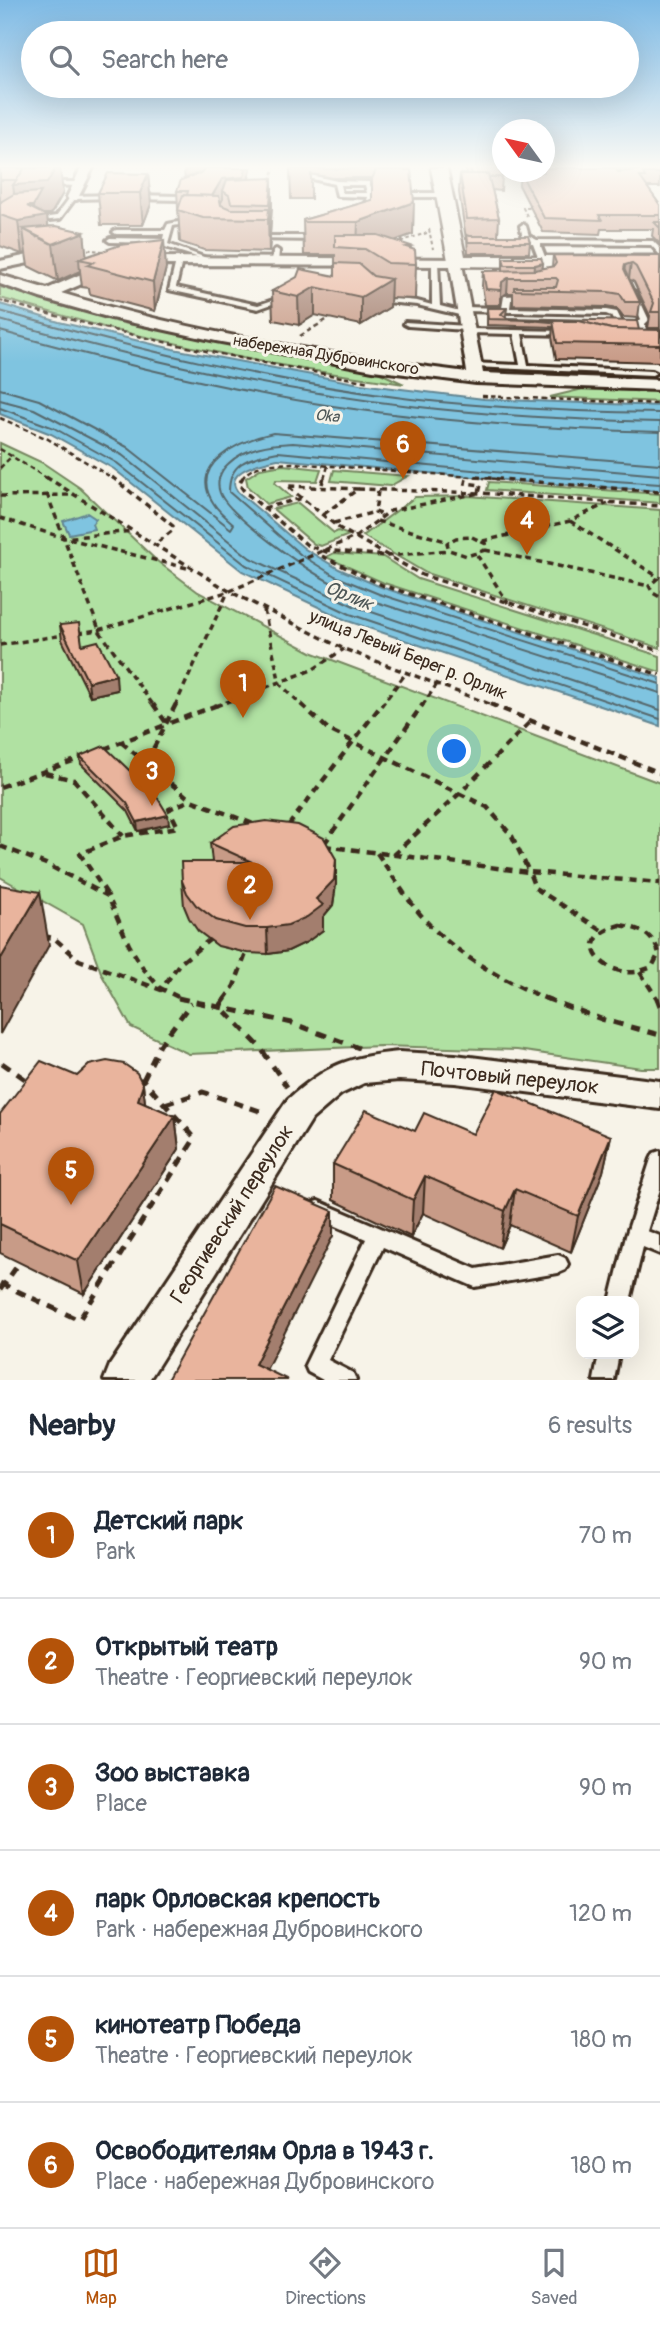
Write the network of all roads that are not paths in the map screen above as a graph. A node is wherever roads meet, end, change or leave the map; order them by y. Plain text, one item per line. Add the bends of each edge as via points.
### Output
1 (168, 232) edge
2 (451, 232) edge
3 (525, 232) edge
4 (333, 236) edge
5 (244, 238) edge
6 (278, 238) junction
7 (110, 240) dead end
8 (164, 241) junction
9 (509, 242) edge
10 (536, 242) junction
11 (74, 251) edge
12 (276, 253) junction
13 (660, 253) edge
14 (179, 261) junction
15 (210, 261) junction
16 (435, 262) junction
17 (456, 262) junction
18 (544, 262) junction
19 (660, 262) edge
20 (0, 265) edge
21 (0, 279) edge
22 (534, 281) edge
23 (628, 283) edge
24 (367, 290) edge
25 (294, 294) edge
26 (45, 295) junction
27 (538, 298) edge
28 (436, 308) junction
29 (506, 314) junction
30 (466, 321) junction
31 (629, 322) junction
32 (408, 324) dead end
33 (518, 332) junction
34 (578, 333) edge
35 (660, 333) edge
36 (635, 341) edge
37 (660, 342) edge
38 (523, 367) junction
39 (475, 372) junction
40 (656, 379) edge
41 (362, 1060) joint
42 (660, 1095) edge
43 (660, 1159) edge
44 (302, 1200) edge
45 (378, 1236) junction
46 (636, 1236) junction
47 (660, 1245) edge
48 (558, 1264) dead end
49 (621, 1296) edge
50 (608, 1359) edge
51 (125, 1380) edge
52 (346, 1380) edge
53 (604, 1380) edge

1 - 8 lane
2 - 17 street
3 - 10 lane
4 - 6 lane
5 - 6 lane
6 - 12 lane
7 - 8 lane
8 - 15 lane via 166,246
9 - 10 lane
10 - 13 lane via 653,243
10 - 18 lane
11 - 20 street
12 - 15 street
12 - 16 street via 326,264
14 - 15 street
14 - 25 lane via 172,288 258,307
14 - 26 street via 103,265
16 - 17 street
16 - 28 lane
17 - 18 street
17 - 30 street
18 - 19 street
18 - 22 lane via 549,278
21 - 26 street, набережная Дубровинского
23 - 31 lane via 645,320
24 - 28 lane via 387,302
26 - 39 street, набережная Дубровинского via 177,328 302,352
27 - 29 lane via 507,298
28 - 30 lane
29 - 30 lane
29 - 31 lane
30 - 32 lane
30 - 33 lane
30 - 39 street
31 - 35 lane via 643,333
33 - 34 lane
33 - 38 lane
36 - 37 lane
38 - 39 lane
38 - 40 lane
39 - 40 street, набережная Дубровинского
41 - 42 street, Почтовый переулок
41 - 51 street, Георгиевский переулок via 300,1108 262,1180
43 - 46 lane
44 - 45 lane
45 - 48 lane via 475,1278
45 - 52 lane via 315,1365
46 - 47 lane
46 - 49 lane
50 - 53 lane

